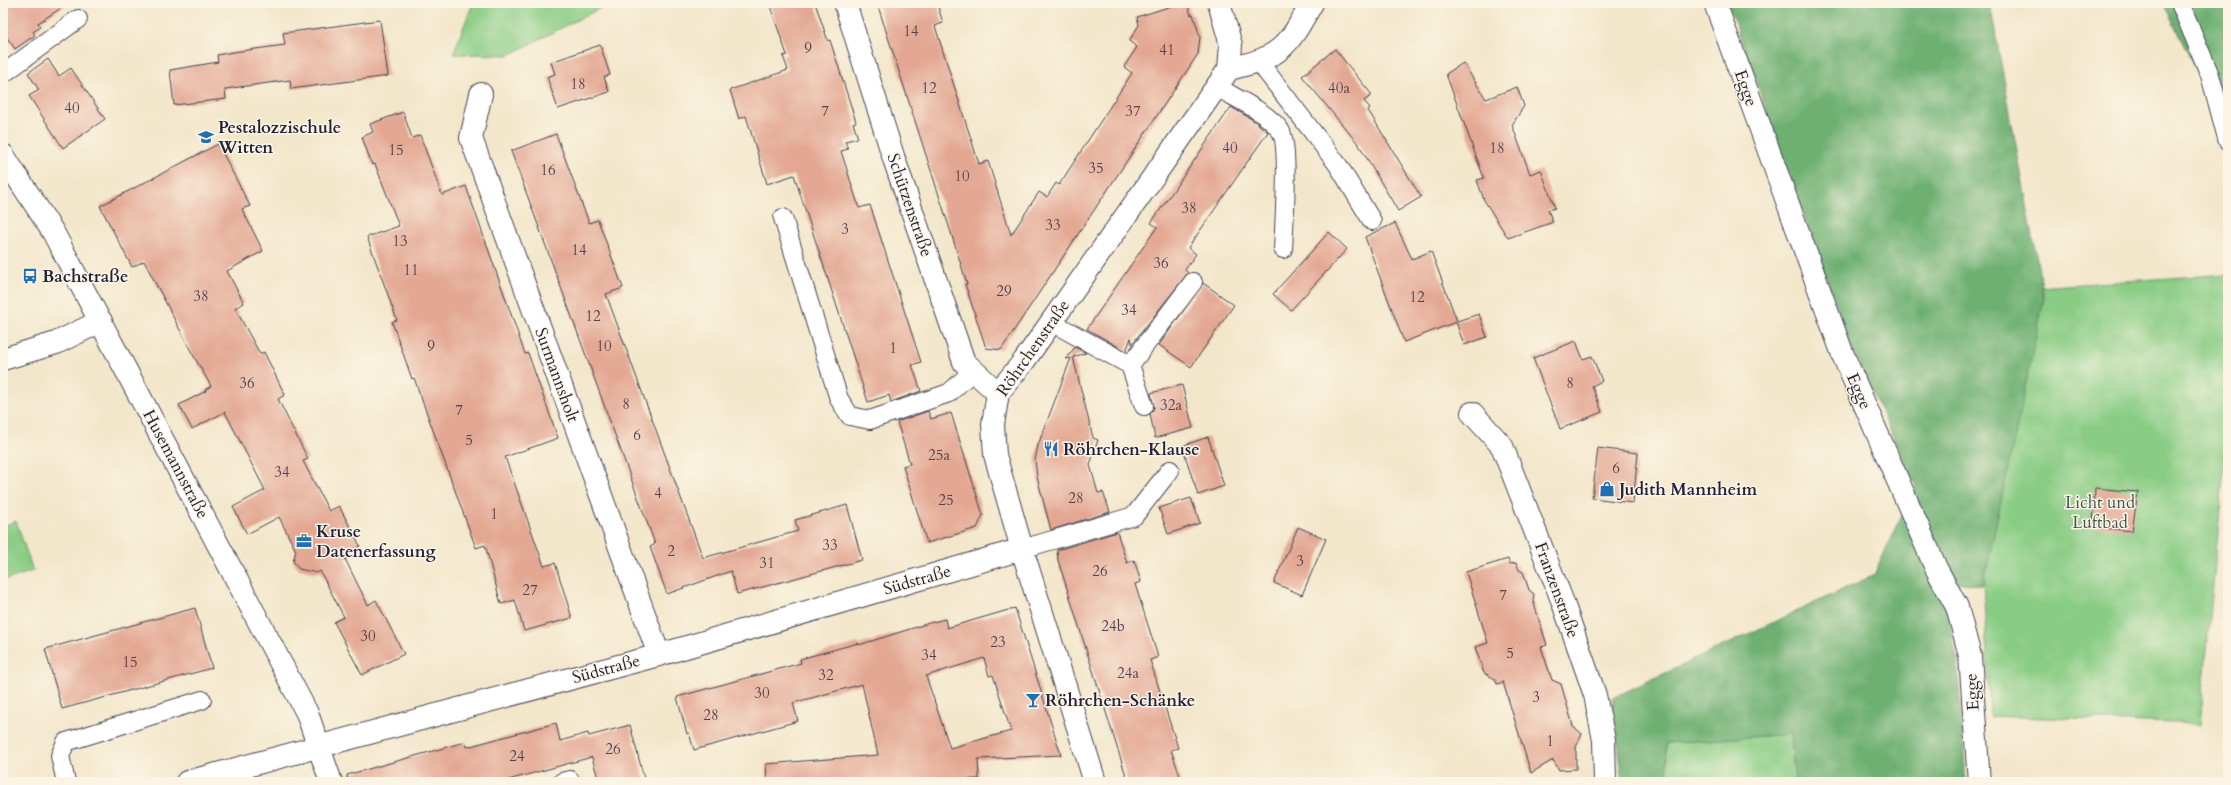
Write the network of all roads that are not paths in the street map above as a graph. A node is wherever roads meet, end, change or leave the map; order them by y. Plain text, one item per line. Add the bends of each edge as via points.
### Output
1 (846, 3) edge
2 (1219, 3) edge
3 (1312, 3) edge
4 (1715, 3) edge
5 (2180, 3) edge
6 (78, 19) dead end
7 (1259, 62) junction
8 (1229, 69) junction
9 (3, 74) edge
10 (1217, 87) junction
11 (482, 94) dead end
12 (2228, 142) edge
13 (3, 154) edge
14 (783, 218) dead end
15 (1372, 221) dead end
16 (1283, 249) dead end
17 (1193, 282) dead end
18 (101, 321) junction
19 (1051, 322) junction
20 (3, 359) edge
21 (1130, 365) junction
22 (973, 371) junction
23 (998, 393) junction
24 (1144, 406) dead end
25 (1472, 413) dead end
26 (1170, 470) dead end
27 (1022, 548) junction
28 (659, 655) junction
29 (202, 700) dead end
30 (319, 745) junction
31 (66, 782) edge
32 (188, 782) edge
33 (331, 782) edge
34 (562, 782) edge
35 (570, 782) edge
36 (1095, 782) edge
37 (1605, 782) edge
38 (1979, 782) edge

1 - 22 street, Schützenstraße via 902,181 964,362
2 - 8 street, Röhrchenstraße via 1231,45
3 - 7 street via 1292,38 1272,56
4 - 38 street, Egge via 1843,355 1936,568 1957,607 1970,656
5 - 12 lane via 2210,75
6 - 9 lane
7 - 8 street
7 - 15 lane via 1338,165
8 - 10 street, Röhrchenstraße
10 - 16 lane via 1265,116 1281,130 1285,153
10 - 19 street, Röhrchenstraße
11 - 28 street, Surmannsholt via 470,138
13 - 18 street, Husemannstraße via 53,232
14 - 22 lane via 839,399 850,416 870,420 949,393
17 - 21 lane
18 - 20 street via 56,343
18 - 30 street, Husemannstraße via 307,713
19 - 21 lane
19 - 23 street, Röhrchenstraße
21 - 24 lane
22 - 23 street, Schützenstraße
23 - 27 street, Röhrchenstraße via 993,424 995,455
25 - 37 street, Franzenstraße via 1502,446 1562,600 1595,695 1604,740
26 - 27 lane via 1134,516
27 - 28 street, Südstraße
27 - 36 street, Röhrchenstraße
28 - 30 street, Südstraße
29 - 31 lane via 66,742 60,756
30 - 32 street, Südstraße
30 - 33 street, Husemannstraße
34 - 35 lane

